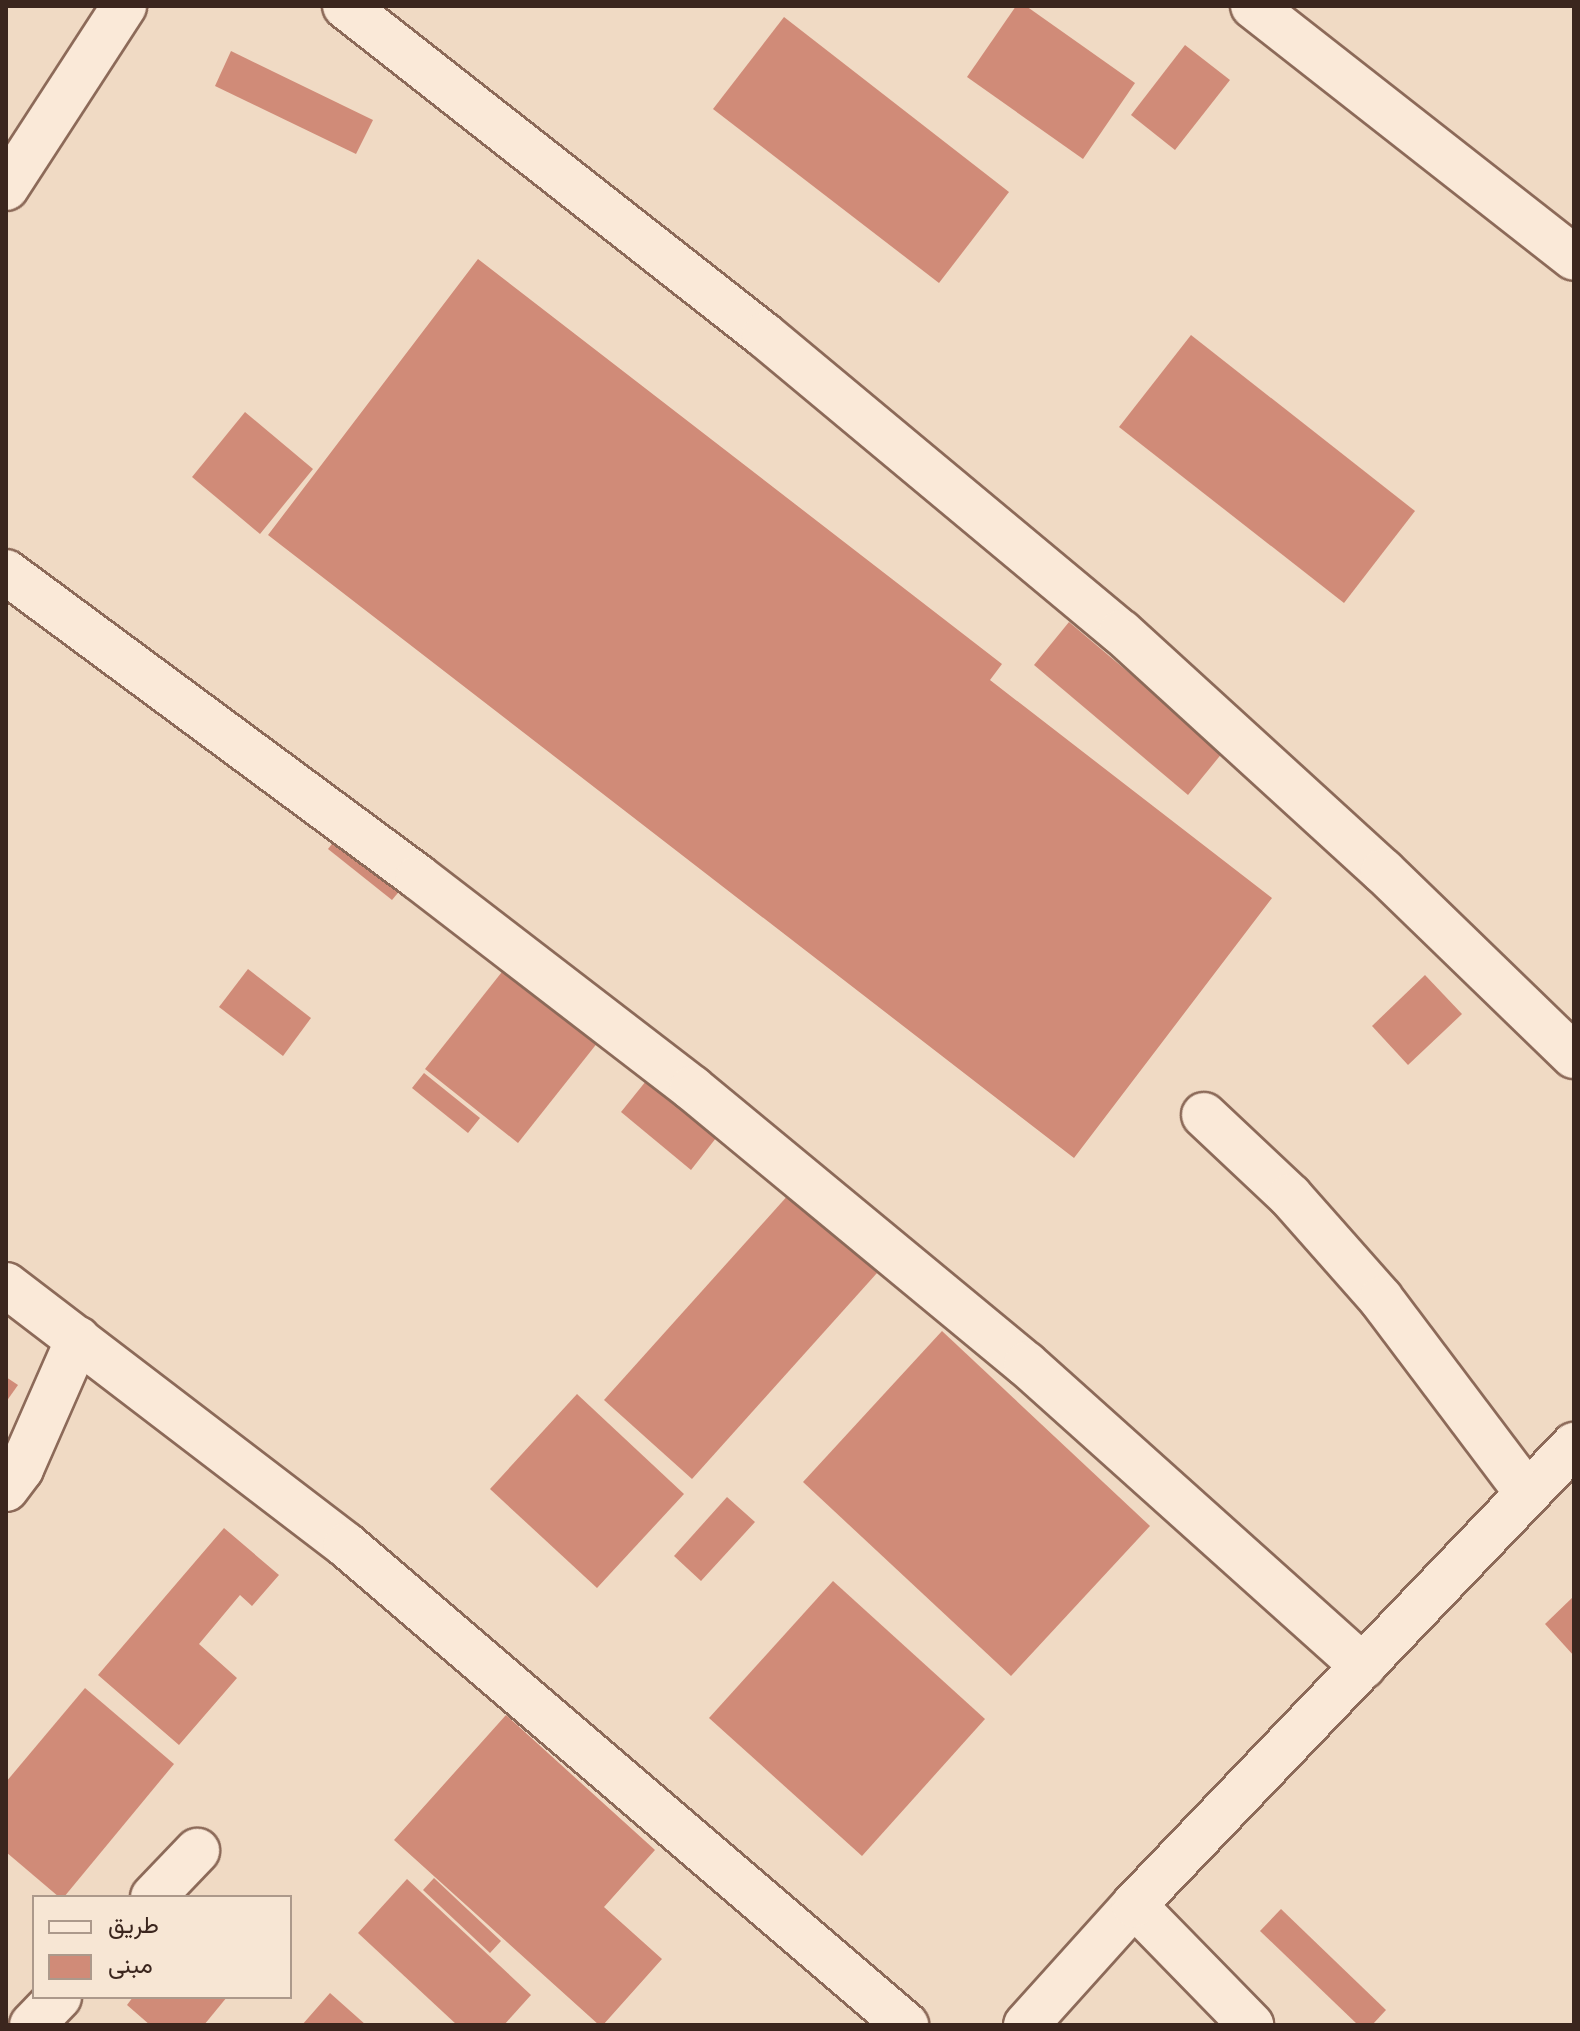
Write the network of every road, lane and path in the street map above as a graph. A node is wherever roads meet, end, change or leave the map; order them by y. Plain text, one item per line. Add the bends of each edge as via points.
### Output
1 (124, 6) edge
2 (345, 6) edge
3 (1253, 6) edge
4 (6, 188) edge
5 (1574, 258) edge
6 (6, 572) edge
7 (1574, 1056) edge
8 (1204, 1115) dead end
9 (6, 1285) edge
10 (78, 1339) junction
11 (1574, 1445) edge
12 (6, 1489) edge
13 (1527, 1493) junction
14 (1363, 1666) junction
15 (197, 1851) dead end
16 (155, 1895) edge
17 (1134, 1905) junction
18 (57, 1999) edge
19 (32, 2025) edge
20 (906, 2025) edge
21 (1026, 2025) edge
22 (1251, 2025) edge

1 - 4 street
2 - 7 street via 764,335 1121,632 1383,871
3 - 5 street
6 - 14 street via 692,1088 1026,1364
8 - 13 street via 1290,1196 1381,1299
9 - 10 street
10 - 12 street via 21,1469
10 - 20 street via 346,1545
11 - 13 street
13 - 14 street
14 - 17 street
15 - 16 street
17 - 21 street
17 - 22 street
18 - 19 street

